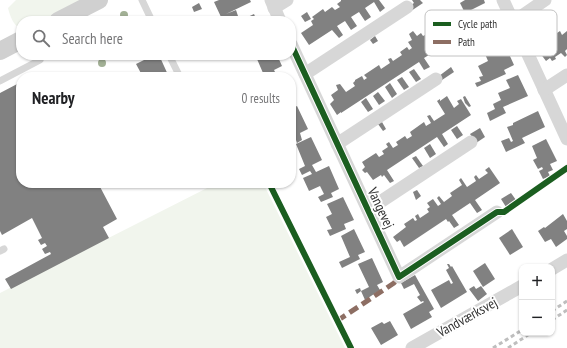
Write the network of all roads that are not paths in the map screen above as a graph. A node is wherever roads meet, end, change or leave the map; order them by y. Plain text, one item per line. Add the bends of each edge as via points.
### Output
1 (99, 0) edge
2 (142, 0) edge
3 (286, 0) edge
4 (503, 0) edge
5 (545, 0) edge
6 (273, 4) edge
7 (407, 7) dead end
8 (508, 10) edge
9 (530, 10) edge
10 (68, 16) edge
11 (150, 16) edge
12 (278, 16) edge
13 (16, 43) edge
14 (0, 51) edge
15 (296, 55) edge
16 (528, 56) edge
17 (40, 60) dead end
18 (172, 60) edge
19 (17, 72) edge
20 (178, 72) edge
21 (16, 73) edge
22 (305, 74) junction
23 (567, 75) edge
24 (436, 79) dead end
25 (0, 81) edge
26 (544, 90) junction
27 (567, 139) edge
28 (471, 142) dead end
29 (337, 144) junction
30 (368, 210) junction
31 (497, 212) dead end
32 (567, 260) edge
33 (555, 267) edge
34 (519, 288) edge
35 (412, 348) edge

1 - 10 street
2 - 11 lane
3 - 6 street
4 - 8 street
5 - 9 street
6 - 12 street
7 - 22 street
13 - 14 street
15 - 22 street, Vangevej
16 - 26 street
17 - 19 lane
18 - 20 lane
21 - 25 lane
22 - 29 street, Vangevej
23 - 26 street
24 - 29 street
26 - 27 street
28 - 30 street, Vangevej
29 - 30 street, Vangevej
30 - 31 street, Vangevej via 399,277
32 - 33 street
34 - 35 street, Vandværksvej

